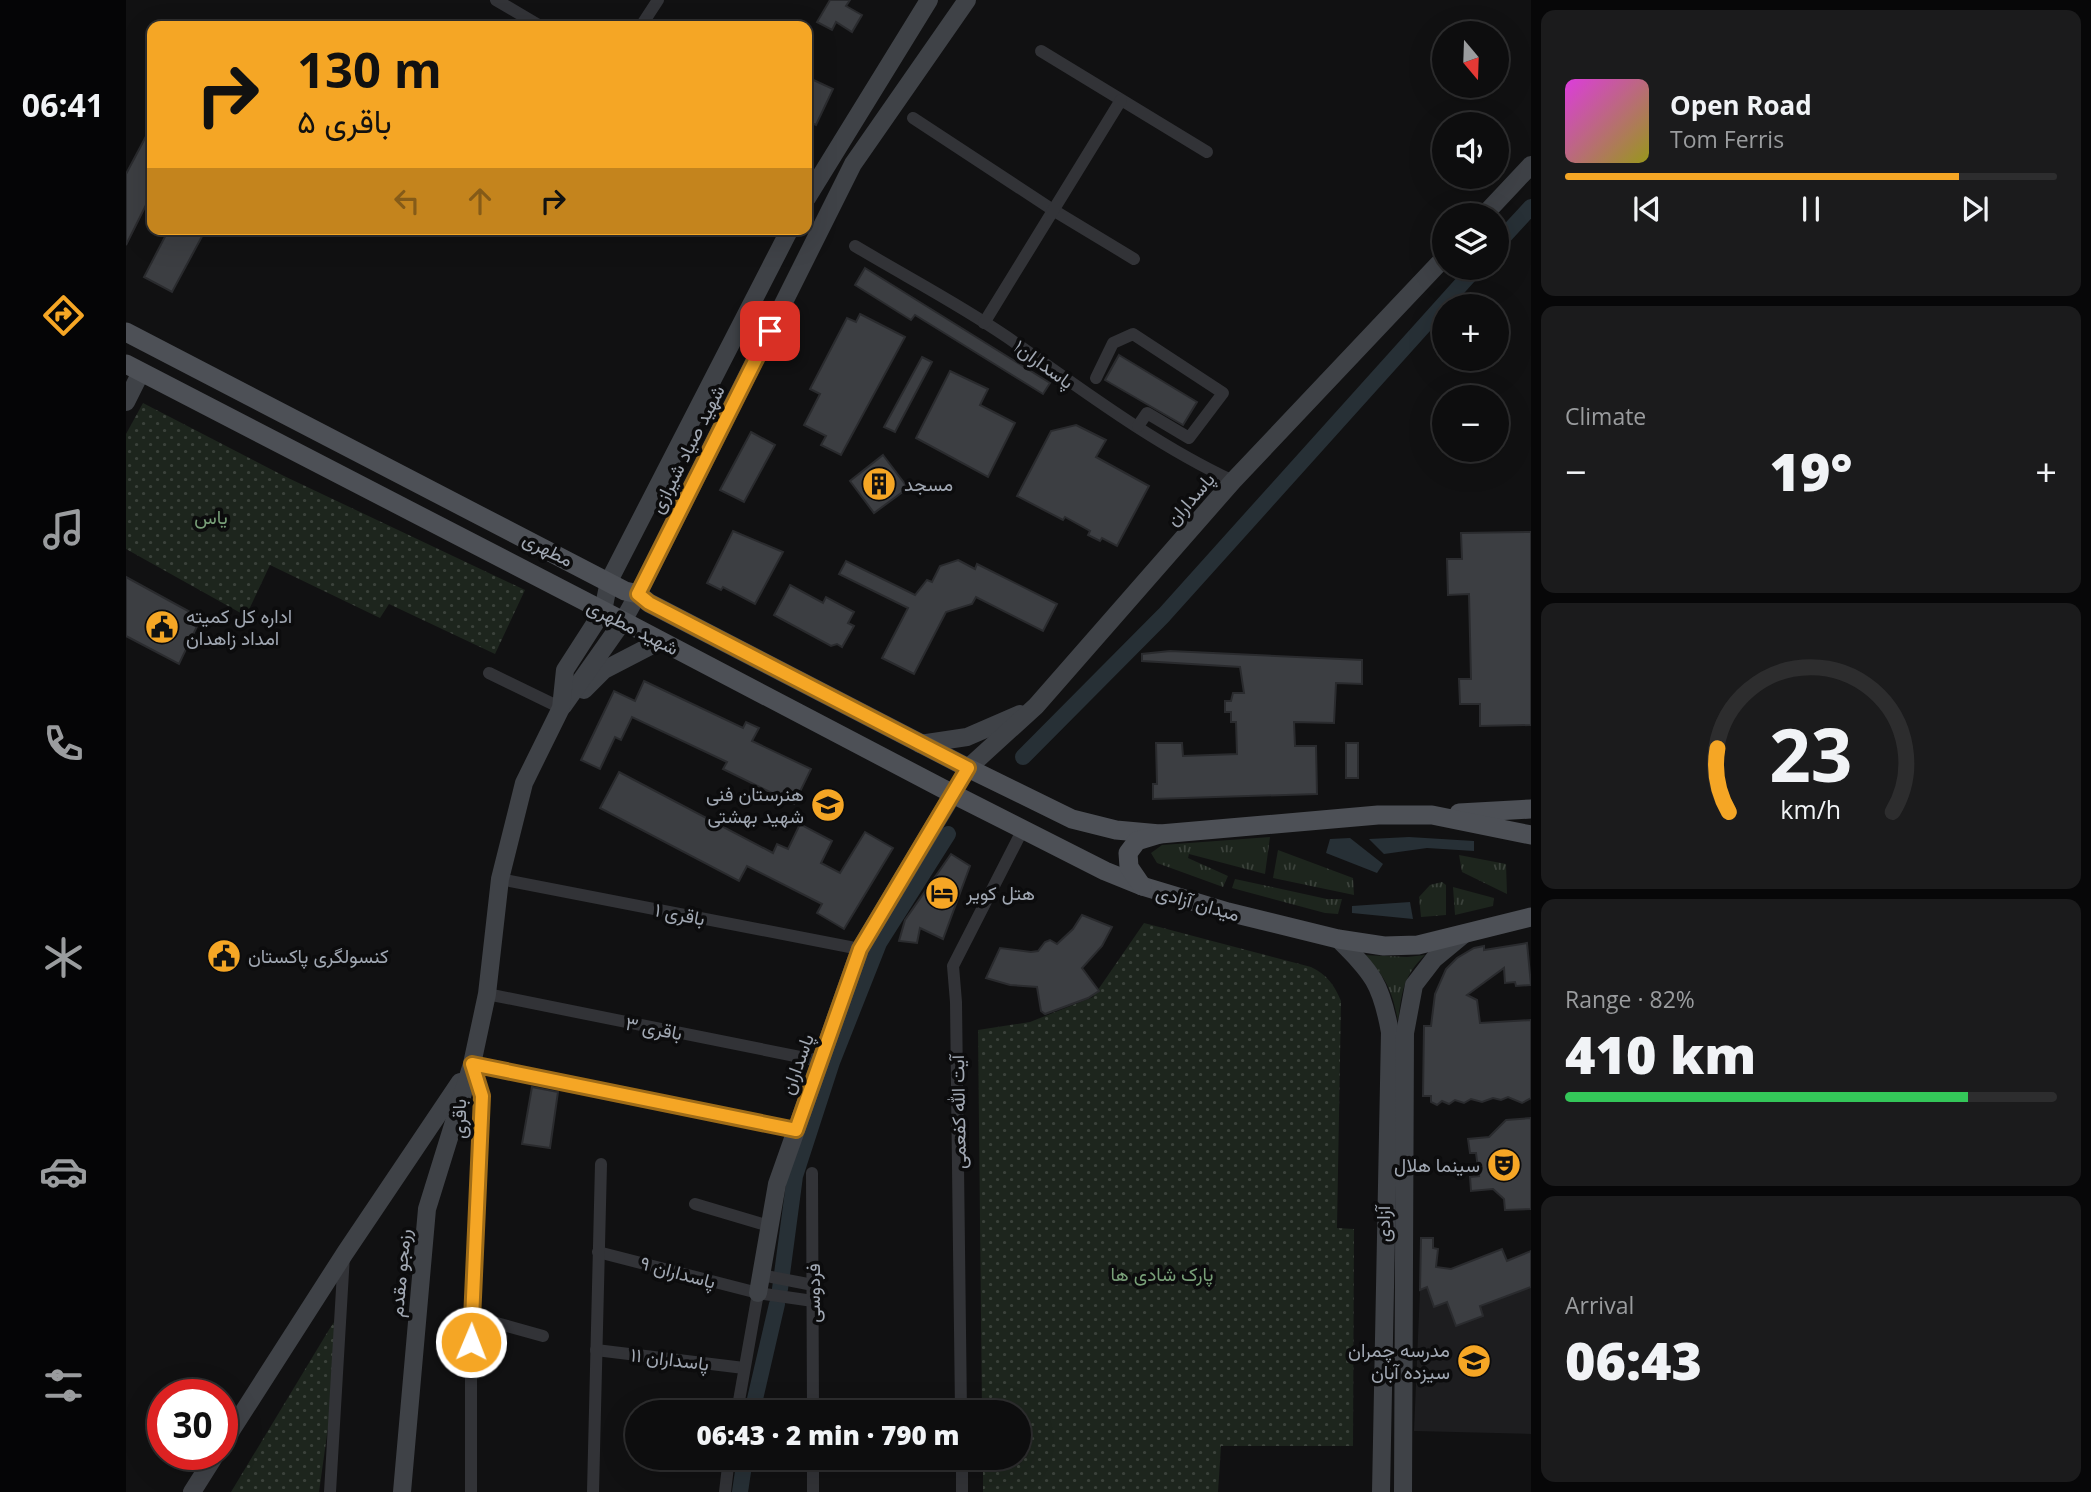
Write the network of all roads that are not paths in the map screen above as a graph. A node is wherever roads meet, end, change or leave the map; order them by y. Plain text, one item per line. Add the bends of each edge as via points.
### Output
1 (496, 0) edge
2 (658, 0) edge
3 (929, 0) edge
4 (968, 0) edge
5 (532, 21) edge
6 (644, 21) edge
7 (1041, 51) dead end
8 (1121, 100) junction
9 (913, 118) dead end
10 (1206, 152) dead end
11 (1531, 164) edge
12 (812, 190) edge
13 (1495, 203) edge
14 (1053, 210) junction
15 (787, 235) edge
16 (855, 246) dead end
17 (1134, 259) dead end
18 (1432, 271) edge
19 (984, 323) junction
20 (126, 332) edge
21 (162, 350) junction
22 (139, 371) edge
23 (1096, 378) dead end
24 (126, 401) edge
25 (1138, 426) junction
26 (1233, 481) junction
27 (609, 581) junction
28 (638, 594) junction
29 (603, 611) junction
30 (623, 621) junction
31 (660, 641) junction
32 (489, 673) dead end
33 (1036, 706) junction
34 (559, 713) junction
35 (920, 744) junction
36 (968, 768) junction
37 (953, 794) junction
38 (1531, 809) edge
39 (1432, 815) junction
40 (1023, 829) junction
41 (1160, 834) junction
42 (1531, 835) edge
43 (500, 879) junction
44 (1142, 886) junction
45 (1531, 917) edge
46 (1463, 935) junction
47 (1338, 939) junction
48 (860, 949) junction
49 (487, 994) junction
50 (820, 1061) junction
51 (472, 1064) junction
52 (796, 1130) junction
53 (601, 1164) dead end
54 (813, 1173) dead end
55 (695, 1204) dead end
56 (769, 1226) junction
57 (598, 1251) junction
58 (345, 1253) junction
59 (762, 1275) junction
60 (812, 1285) junction
61 (758, 1293) junction
62 (813, 1301) junction
63 (471, 1316) junction
64 (543, 1336) dead end
65 (596, 1350) junction
66 (744, 1368) junction
67 (739, 1400) edge
68 (813, 1400) edge
69 (961, 1400) edge
70 (238, 1420) edge
71 (206, 1470) edge
72 (728, 1470) edge
73 (813, 1470) edge
74 (962, 1470) edge
75 (192, 1492) edge
76 (330, 1492) edge
77 (402, 1492) edge
78 (471, 1492) edge
79 (593, 1492) edge
80 (725, 1492) edge
81 (814, 1492) edge
82 (962, 1492) edge
83 (1381, 1492) edge
84 (1403, 1492) edge

1 - 5 street
2 - 6 street
3 - 12 street
4 - 28 street, شهید صیاد شیرازی via 853,164
7 - 8 street
8 - 10 street
8 - 14 street
9 - 14 street
11 - 13 street
14 - 17 street
14 - 19 street
15 - 27 street, شهید صیاد شیرازی
16 - 19 street, پاسداران۱
18 - 26 street, پاسداران
19 - 25 street, پاسداران۱
20 - 21 main road, مطهری
21 - 22 main road
21 - 27 main road, مطهری
22 - 24 street
22 - 29 main road, شهید مطهری
23 - 25 street via 1113,344 1133,334 1223,393 1189,438 1147,413
25 - 26 street, پاسداران۱
26 - 33 street, پاسداران
27 - 28 main road, مطهری
27 - 29 street, شهید صیاد شیرازی
28 - 30 street, شهید صیاد شیرازی
28 - 35 main road, مطهری
29 - 30 main road, شهید مطهری
29 - 34 street via 565,670
30 - 31 main road, شهید مطهری
30 - 34 street, باقری
31 - 34 street via 604,670
31 - 37 main road, شهید مطهری
32 - 34 street
33 - 35 street via 967,737
33 - 36 street, پاسداران
34 - 43 street, باقری via 524,783
35 - 36 main road, مطهری
36 - 37 main road
36 - 41 main road via 1072,819
37 - 40 main road, شهید مطهری
37 - 48 street, پاسداران
38 - 39 main road
39 - 41 main road, میدان آزادی via 1378,815
39 - 42 main road, میدان آزادی
40 - 44 main road, شهید مطهری
40 - 69 street, آیت الله کفعمی via 953,966
41 - 44 main road, میدان آزادی via 1137,841 1128,853 1129,867
43 - 48 street, باقری ۱
43 - 49 street, باقری
44 - 47 main road, میدان آزادی
45 - 46 main road, میدان آزادی
46 - 47 main road, میدان آزادی via 1418,945 1384,946
46 - 84 street, آزادی via 1434,959 1415,985 1405,1033
47 - 83 street, آزادی via 1370,971 1384,1000 1390,1032
48 - 50 street, پاسداران
49 - 50 street, باقری ۳
49 - 51 street, باقری
50 - 52 street, پاسداران
51 - 52 street
51 - 58 street
51 - 63 street, باقری via 482,1096
51 - 77 street, رزمجو مقدم via 427,1209
52 - 56 street, پاسداران via 777,1184
53 - 57 street
54 - 60 street, فردوسی
55 - 56 street
56 - 59 street, پاسداران
57 - 61 street, پاسداران ۹
57 - 65 street
58 - 70 street
58 - 76 street
59 - 60 street
59 - 61 street, پاسداران
60 - 62 street, فردوسی
61 - 62 street, پاسداران ۹
61 - 66 street, پاسداران
62 - 68 street, فردوسی
63 - 64 street
63 - 78 street, باقری
65 - 66 street, پاسداران ۱۱
65 - 79 street
66 - 67 street, پاسداران
71 - 75 street
72 - 80 street
73 - 81 street
74 - 82 street

